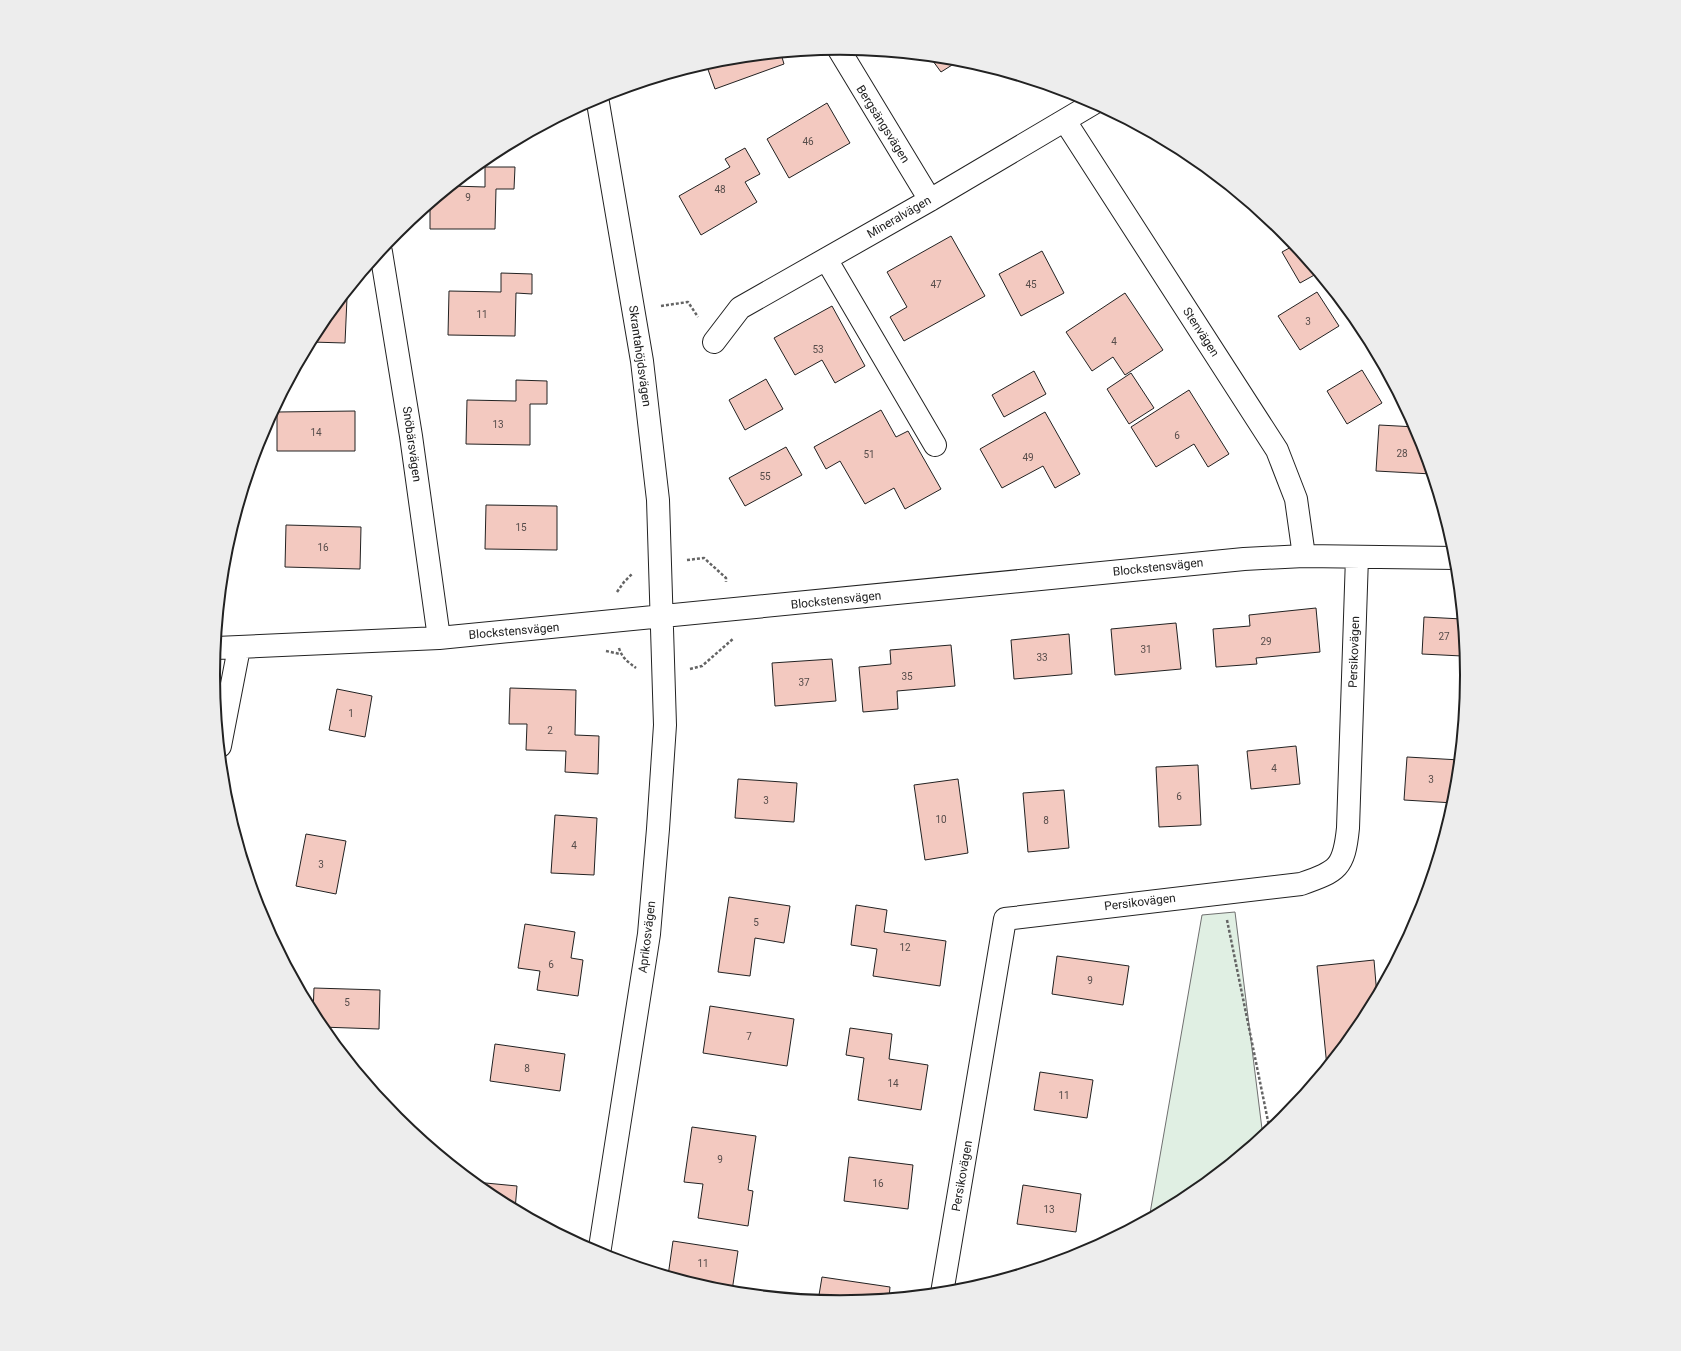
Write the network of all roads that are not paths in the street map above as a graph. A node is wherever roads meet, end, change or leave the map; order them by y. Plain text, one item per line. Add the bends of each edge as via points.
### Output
1 (842, 55) edge
2 (599, 104) edge
3 (1088, 107) edge
4 (1065, 121) junction
5 (930, 200) junction
6 (382, 258) edge
7 (826, 259) junction
8 (714, 342) road end
9 (935, 445) dead end
10 (1304, 556) junction
11 (1357, 557) junction
12 (1450, 558) edge
13 (662, 617) junction
14 (438, 638) junction
15 (221, 648) edge
16 (239, 648) junction
17 (223, 732) edge
18 (600, 1248) edge
19 (943, 1287) edge

1 - 5 street, Bergsängsvägen
2 - 13 street, Skrantahöjdsvägen via 642,361 658,500
3 - 4 street, Mineralvägen
4 - 5 street, Mineralvägen
4 - 10 street, Stenvägen via 1277,450 1296,499
5 - 7 street, Mineralvägen
6 - 14 street, Snöbärsvägen via 411,436
7 - 8 street, Mineralvägen via 740,308
7 - 9 street
10 - 11 street, Blockstensvägen
10 - 13 street, Blockstensvägen via 1244,559
11 - 12 street, Blockstensvägen
11 - 19 street, Persikovägen via 1348,820 1346,850 1337,868 1301,884 1005,919
13 - 14 street, Blockstensvägen
13 - 18 street, Aprikosvägen via 665,725 649,934
14 - 16 street, Blockstensvägen
15 - 16 street, Blockstensvägen
16 - 17 street

